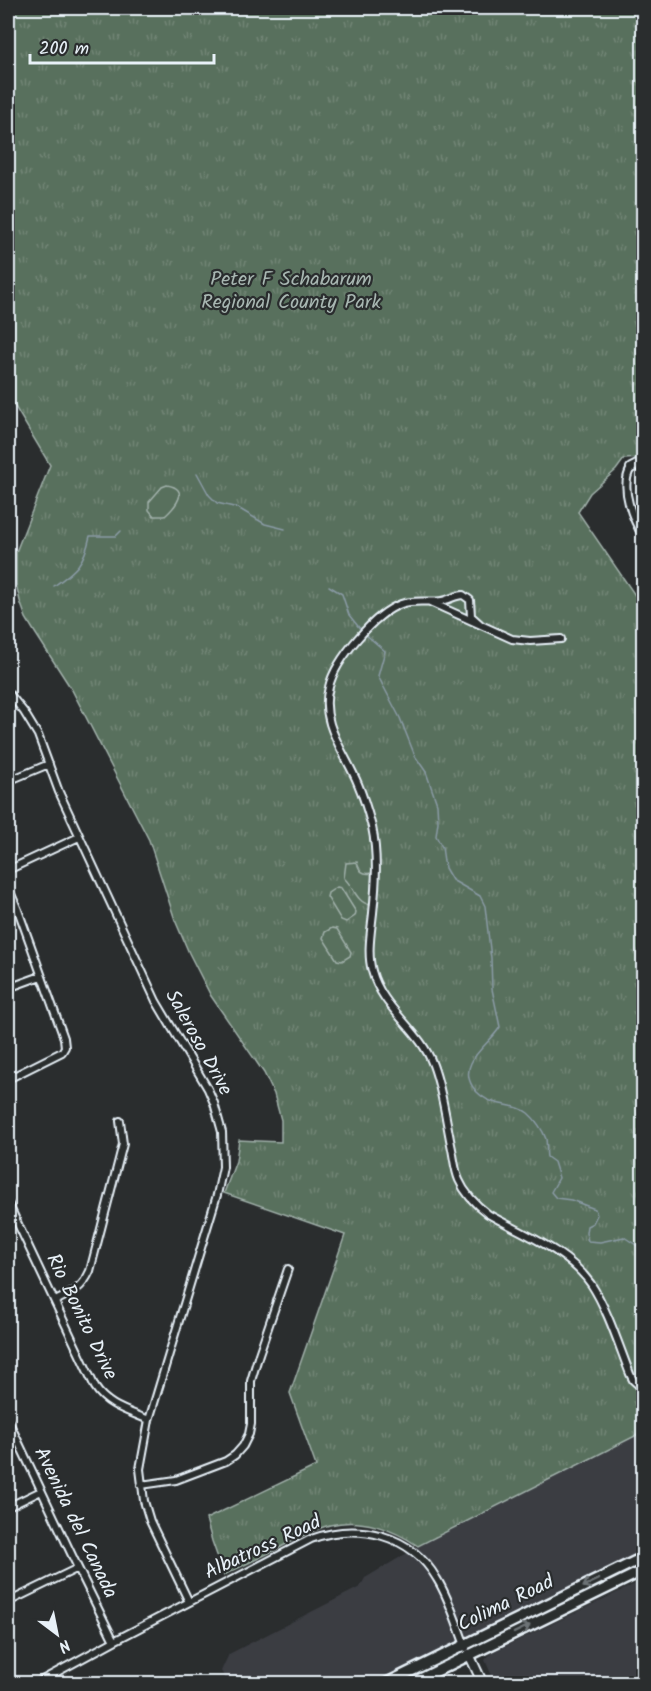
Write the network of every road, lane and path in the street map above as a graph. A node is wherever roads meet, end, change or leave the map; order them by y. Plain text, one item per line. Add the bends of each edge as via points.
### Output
1 (644, 464) edge
2 (631, 468) joint
3 (644, 538) edge
4 (427, 601) junction
5 (480, 624) junction
6 (561, 639) dead end
7 (8, 692) edge
8 (49, 764) junction
9 (8, 781) edge
10 (80, 837) junction
11 (8, 870) edge
12 (8, 887) edge
13 (41, 975) junction
14 (8, 988) edge
15 (8, 1079) edge
16 (120, 1120) dead end
17 (8, 1203) edge
18 (288, 1269) dead end
19 (55, 1301) junction
20 (644, 1390) edge
21 (149, 1419) junction
22 (8, 1420) edge
23 (141, 1485) junction
24 (41, 1491) junction
25 (8, 1507) edge
26 (644, 1557) edge
27 (78, 1568) junction
28 (644, 1570) edge
29 (8, 1602) edge
30 (189, 1602) junction
31 (114, 1641) junction
32 (465, 1644) junction
33 (469, 1654) junction
34 (35, 1683) edge
35 (385, 1683) edge
36 (410, 1683) edge
37 (483, 1683) edge

1 - 2 street
2 - 3 street via 626,480 630,507
4 - 5 street
4 - 5 street via 466,596 471,603 471,616
4 - 20 street via 400,604 381,615 339,662 328,689 326,707 332,730 362,793 372,829 376,873 370,962 375,981 430,1057 456,1172 467,1195 479,1208 556,1252 582,1274 599,1299 633,1380
5 - 6 street via 517,640
7 - 8 street, Saleroso Drive via 31,722
8 - 9 street
8 - 10 street, Saleroso Drive
10 - 11 street
10 - 21 street, Saleroso Drive via 156,1001 208,1089 222,1132 223,1167 217,1195
12 - 13 street
13 - 14 street
13 - 15 street via 65,1047
16 - 19 street via 123,1144 90,1271 76,1291
17 - 19 street, Rio Bonito Drive
18 - 23 street via 251,1381 251,1424 243,1446 226,1461 176,1480
19 - 21 street, Rio Bonito Drive via 100,1395
21 - 23 street, Saleroso Drive
22 - 24 street, Avenida del Canada
23 - 30 street, Saleroso Drive via 150,1521
24 - 25 street
24 - 27 street, Avenida del Canada
26 -> 32 main road, Colima Road
27 - 29 street
27 - 31 street, Avenida del Canada
33 -> 28 main road, Colima Road
30 - 31 street, Albatross Road
30 - 32 street, Albatross Road via 311,1539 338,1531 363,1531 399,1542 431,1569
31 - 34 street, Albatross Road
32 - 33 street, Albatross Road
32 - 35 main road, Colima Road
33 - 36 main road, Colima Road
33 - 37 street, Albatross Road

